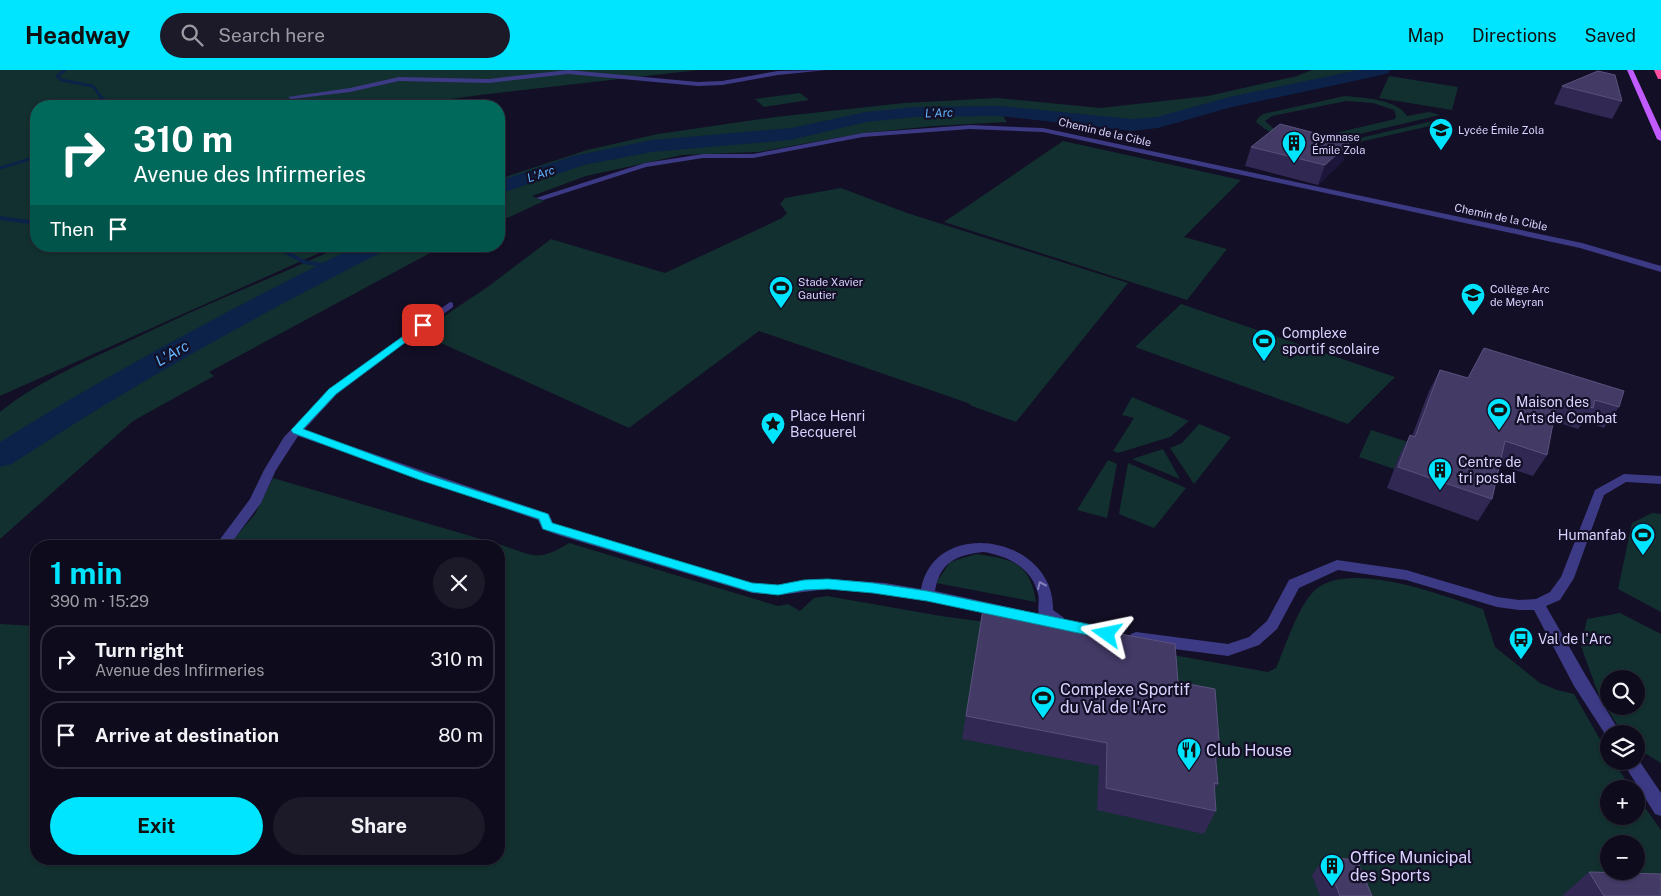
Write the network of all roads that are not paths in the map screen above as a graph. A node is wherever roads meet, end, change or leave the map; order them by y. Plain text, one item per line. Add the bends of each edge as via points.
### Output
1 (824, 70) edge
2 (1630, 70) edge
3 (1658, 70) edge
4 (1661, 77) edge
5 (291, 97) dead end
6 (1661, 140) edge
7 (540, 198) dead end
8 (1661, 269) edge
9 (450, 305) dead end
10 (296, 430) junction
11 (1661, 480) edge
12 (226, 540) edge
13 (927, 596) junction
14 (1538, 604) junction
15 (1126, 636) edge
16 (1607, 725) edge
17 (1636, 770) edge
18 (1661, 808) edge

1 - 5 street via 698,84 568,72 489,81 399,79 350,90
2 - 6 main road
3 - 4 highway
7 - 8 street, Chemin de la Cible via 645,165 703,156 753,156 863,135 1008,127 1043,130 1582,246
9 - 10 street via 333,392
10 - 12 street via 270,470 256,500
10 - 13 street via 544,517 547,526 752,588 778,590 828,584
11 - 14 street via 1624,478 1599,492 1567,578 1555,596
13 -> 13 street via 1066,625 1046,613 1042,585 1030,567 999,550 971,548 951,554 935,570
14 - 15 street via 1497,602 1406,575 1337,565 1294,584 1272,625 1263,634 1254,641 1228,650
14 - 16 street
17 - 18 street

